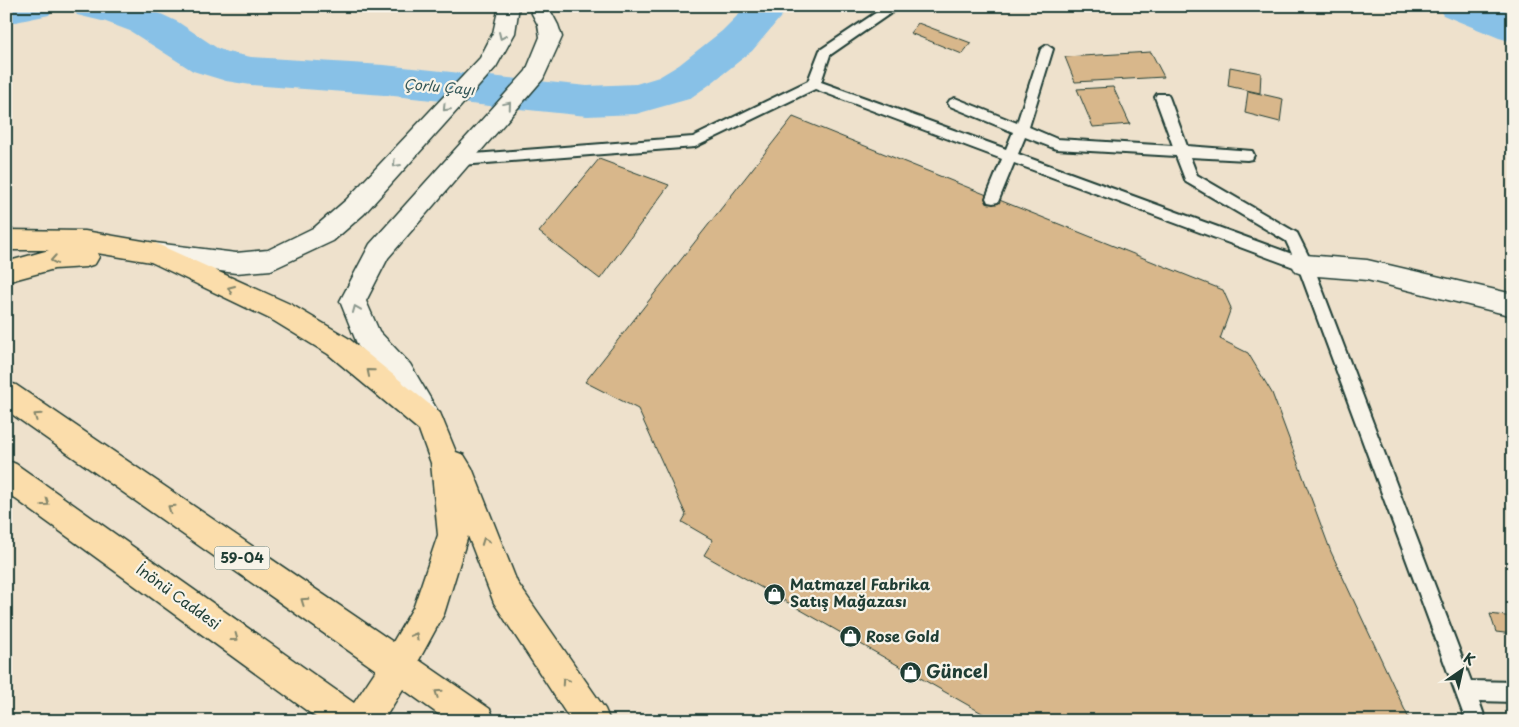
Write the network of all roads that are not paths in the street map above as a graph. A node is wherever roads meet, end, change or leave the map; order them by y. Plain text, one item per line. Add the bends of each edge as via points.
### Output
1 (509, 6) edge
2 (894, 6) edge
3 (539, 7) edge
4 (1047, 49) dead end
5 (814, 84) junction
6 (1162, 97) dead end
7 (956, 103) dead end
8 (1021, 130) junction
9 (1182, 152) junction
10 (1010, 156) junction
11 (1247, 156) dead end
12 (461, 160) junction
13 (993, 198) dead end
14 (6, 240) edge
15 (155, 253) junction
16 (1305, 265) junction
17 (6, 272) edge
18 (1513, 305) edge
19 (6, 394) edge
20 (430, 422) junction
21 (6, 474) edge
22 (398, 666) junction
23 (1465, 691) junction
24 (1513, 692) edge
25 (593, 719) edge
26 (350, 721) edge
27 (361, 721) edge
28 (478, 721) edge
29 (1476, 721) edge

1 -> 15 street via 504,33 488,62 355,207 324,234 272,260 236,263
2 - 5 lane via 824,53
12 -> 3 street via 535,74 551,36
4 - 8 lane
5 - 10 lane
5 - 12 lane via 695,142
6 - 9 lane
7 - 8 lane
8 - 9 lane via 1056,144
8 - 10 lane
9 - 11 lane
9 - 16 lane via 1192,178 1292,238
10 - 13 lane
10 - 16 lane
20 -> 12 street via 400,372 368,338 353,301 379,251
14 - 15 main road via 85,241
15 -> 17 main road via 54,259
20 -> 15 main road via 330,342 283,313
16 - 18 street via 1368,270
16 - 23 lane
22 -> 19 main road, 59-04
22 -> 20 main road via 428,614 453,534 446,463
25 -> 20 main road via 505,592 461,478
21 -> 26 main road, İnönü Caddesi
22 - 27 main road
28 -> 22 main road, 59-04
23 - 24 lane
23 - 29 lane

